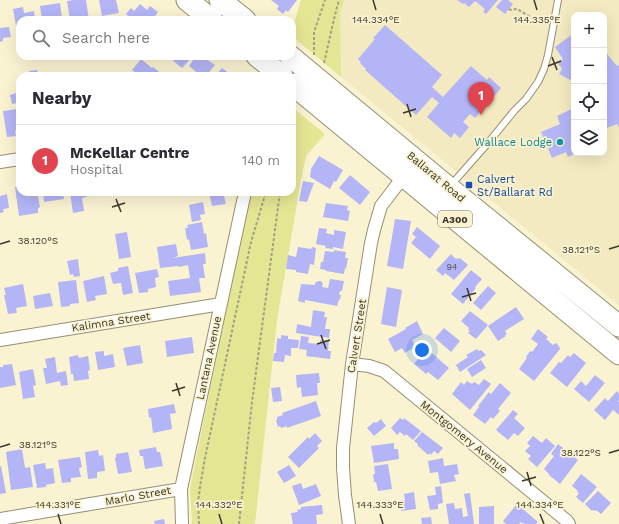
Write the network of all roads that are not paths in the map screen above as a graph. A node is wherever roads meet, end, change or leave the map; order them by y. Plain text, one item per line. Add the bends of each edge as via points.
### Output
1 (187, 0) edge
2 (220, 0) edge
3 (558, 0) edge
4 (207, 16) edge
5 (240, 16) edge
6 (261, 60) edge
7 (295, 60) edge
8 (274, 72) edge
9 (296, 87) edge
10 (16, 160) edge
11 (416, 160) junction
12 (0, 162) edge
13 (404, 177) junction
14 (448, 187) junction
15 (244, 196) edge
16 (221, 304) junction
17 (619, 326) edge
18 (0, 340) edge
19 (619, 354) edge
20 (352, 364) junction
21 (181, 489) junction
22 (0, 519) edge
23 (182, 524) edge
24 (349, 524) edge
25 (569, 524) edge

1 - 4 highway
2 - 5 highway
3 - 14 lane via 549,50 538,82
6 - 8 highway
7 - 11 highway, Ballarat Road / A300
9 - 13 highway, Ballarat Road / A300
10 - 12 street
11 - 13 street, Calvert Street
11 - 14 highway, Ballarat Road / A300
13 - 19 highway, Ballarat Road / A300
13 - 20 street, Calvert Street via 381,206 374,230
14 - 17 highway, Ballarat Road / A300
15 - 16 street, Lantana Avenue
16 - 18 street, Kalimna Street
16 - 21 street, Lantana Avenue
20 - 24 street, Calvert Street via 343,448
20 - 25 street, Montgomery Avenue via 384,371
21 - 22 street, Marlo Street
21 - 23 street, Lantana Avenue

